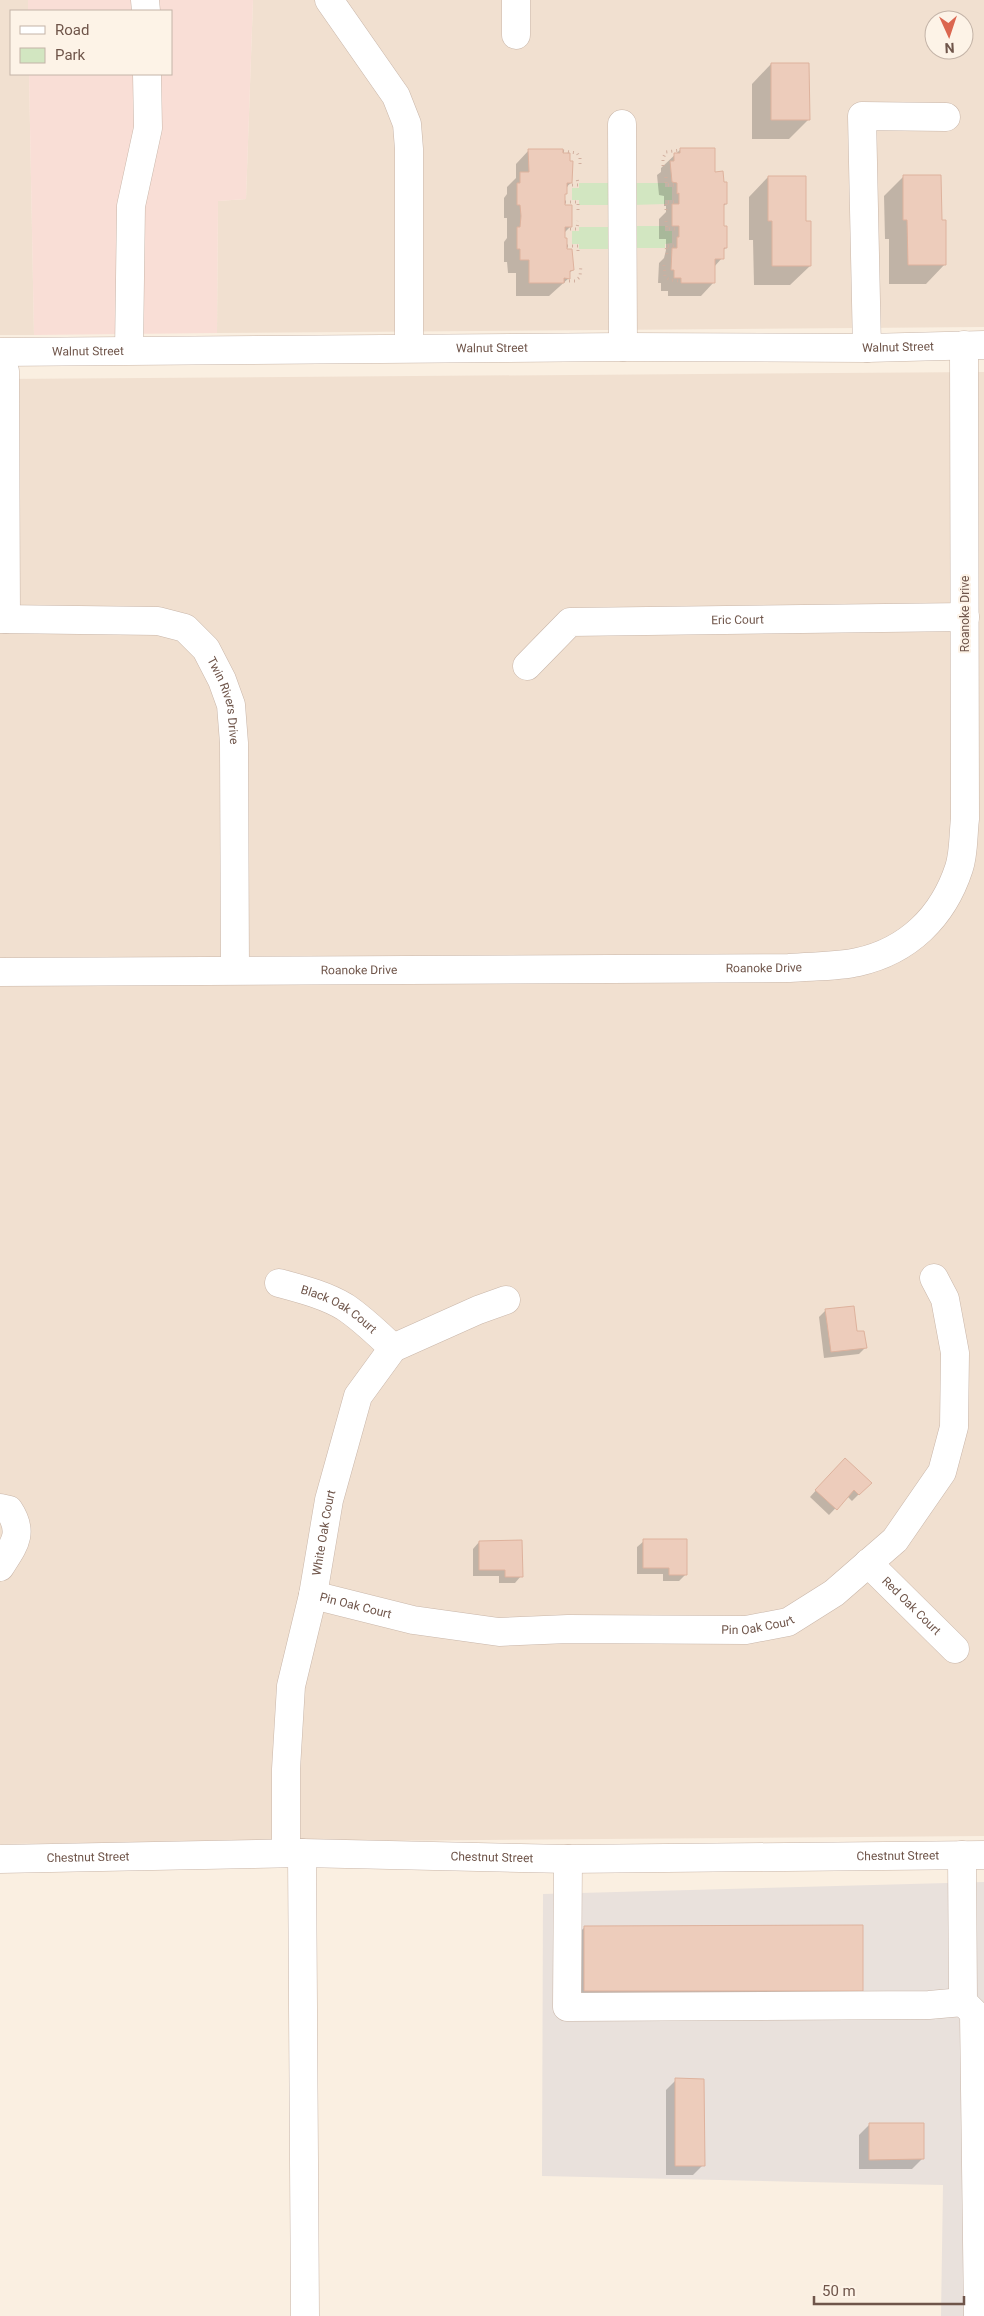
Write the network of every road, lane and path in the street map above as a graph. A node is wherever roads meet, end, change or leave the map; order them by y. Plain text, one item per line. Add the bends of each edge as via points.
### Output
1 (330, 0) edge
2 (516, 0) edge
3 (516, 35) dead end
4 (147, 75) edge
5 (946, 116) dead end
6 (622, 124) dead end
7 (680, 150) dead end
8 (563, 151) dead end
9 (663, 166) dead end
10 (580, 167) dead end
11 (666, 177) dead end
12 (577, 178) dead end
13 (567, 185) dead end
14 (677, 185) dead end
15 (565, 202) dead end
16 (679, 202) dead end
17 (578, 210) dead end
18 (666, 210) dead end
19 (578, 221) dead end
20 (666, 221) dead end
21 (565, 229) dead end
22 (679, 229) dead end
23 (567, 246) dead end
24 (677, 246) dead end
25 (578, 254) dead end
26 (667, 254) dead end
27 (581, 265) dead end
28 (664, 265) dead end
29 (681, 280) dead end
30 (564, 281) dead end
31 (974, 345) edge
32 (623, 347) junction
33 (409, 348) junction
34 (867, 348) junction
35 (129, 350) junction
36 (0, 352) edge
37 (0, 360) edge
38 (965, 617) junction
39 (3, 619) edge
40 (527, 666) dead end
41 (236, 970) junction
42 (0, 972) edge
43 (934, 1278) dead end
44 (279, 1283) dead end
45 (506, 1300) dead end
46 (393, 1348) junction
47 (0, 1508) edge
48 (868, 1563) junction
49 (0, 1567) edge
50 (314, 1595) junction
51 (955, 1649) dead end
52 (294, 1853) junction
53 (973, 1855) edge
54 (0, 1859) edge
55 (568, 1859) junction
56 (963, 2002) junction
57 (305, 2316) edge
58 (978, 2316) edge

1 - 33 street via 396,96 407,124 410,149
2 - 3 street
4 - 35 street via 148,128 131,206
5 - 34 street via 862,116
6 - 32 street
7 - 9 path via 666,152
8 - 10 path via 577,152
11 - 14 path via 666,185
12 - 13 path via 578,186
15 - 17 path via 578,202
16 - 18 path via 666,202
19 - 21 path via 578,229
20 - 22 path via 666,229
23 - 25 path via 578,246
24 - 26 path via 666,246
27 - 30 path via 580,277 575,281
28 - 29 path via 665,277
31 - 34 street, Walnut Street
31 - 38 street, Roanoke Drive
32 - 33 street, Walnut Street
32 - 34 street, Walnut Street
33 - 35 street, Walnut Street
35 - 36 street, Walnut Street
37 - 39 street via 5,371
38 - 40 street, Eric Court via 570,622
38 - 41 street, Roanoke Drive via 965,819 959,866 948,895 933,918 906,943 857,963 789,968
39 - 41 street, Twin Rivers Drive via 158,621 185,628 206,649 230,705 234,743
41 - 42 street, Roanoke Drive
43 - 48 street, Pin Oak Court via 945,1299 955,1353 954,1427 942,1472 894,1540
44 - 46 street, Black Oak Court via 343,1306
45 - 46 street, White Oak Court
46 - 50 street, White Oak Court via 358,1396 330,1500
47 - 49 street via 9,1510 16,1521 17,1537
48 - 50 street, Pin Oak Court via 834,1593 788,1622 746,1630 500,1632 413,1620
48 - 51 street, Red Oak Court
50 - 52 street, White Oak Court via 291,1686 286,1769
52 - 54 street, Chestnut Street
52 - 55 street, Chestnut Street
52 - 57 street, White Oak Court
53 - 55 street, Chestnut Street
53 - 56 street
55 - 56 street via 567,2007 929,2005
56 - 58 street via 974,2014

